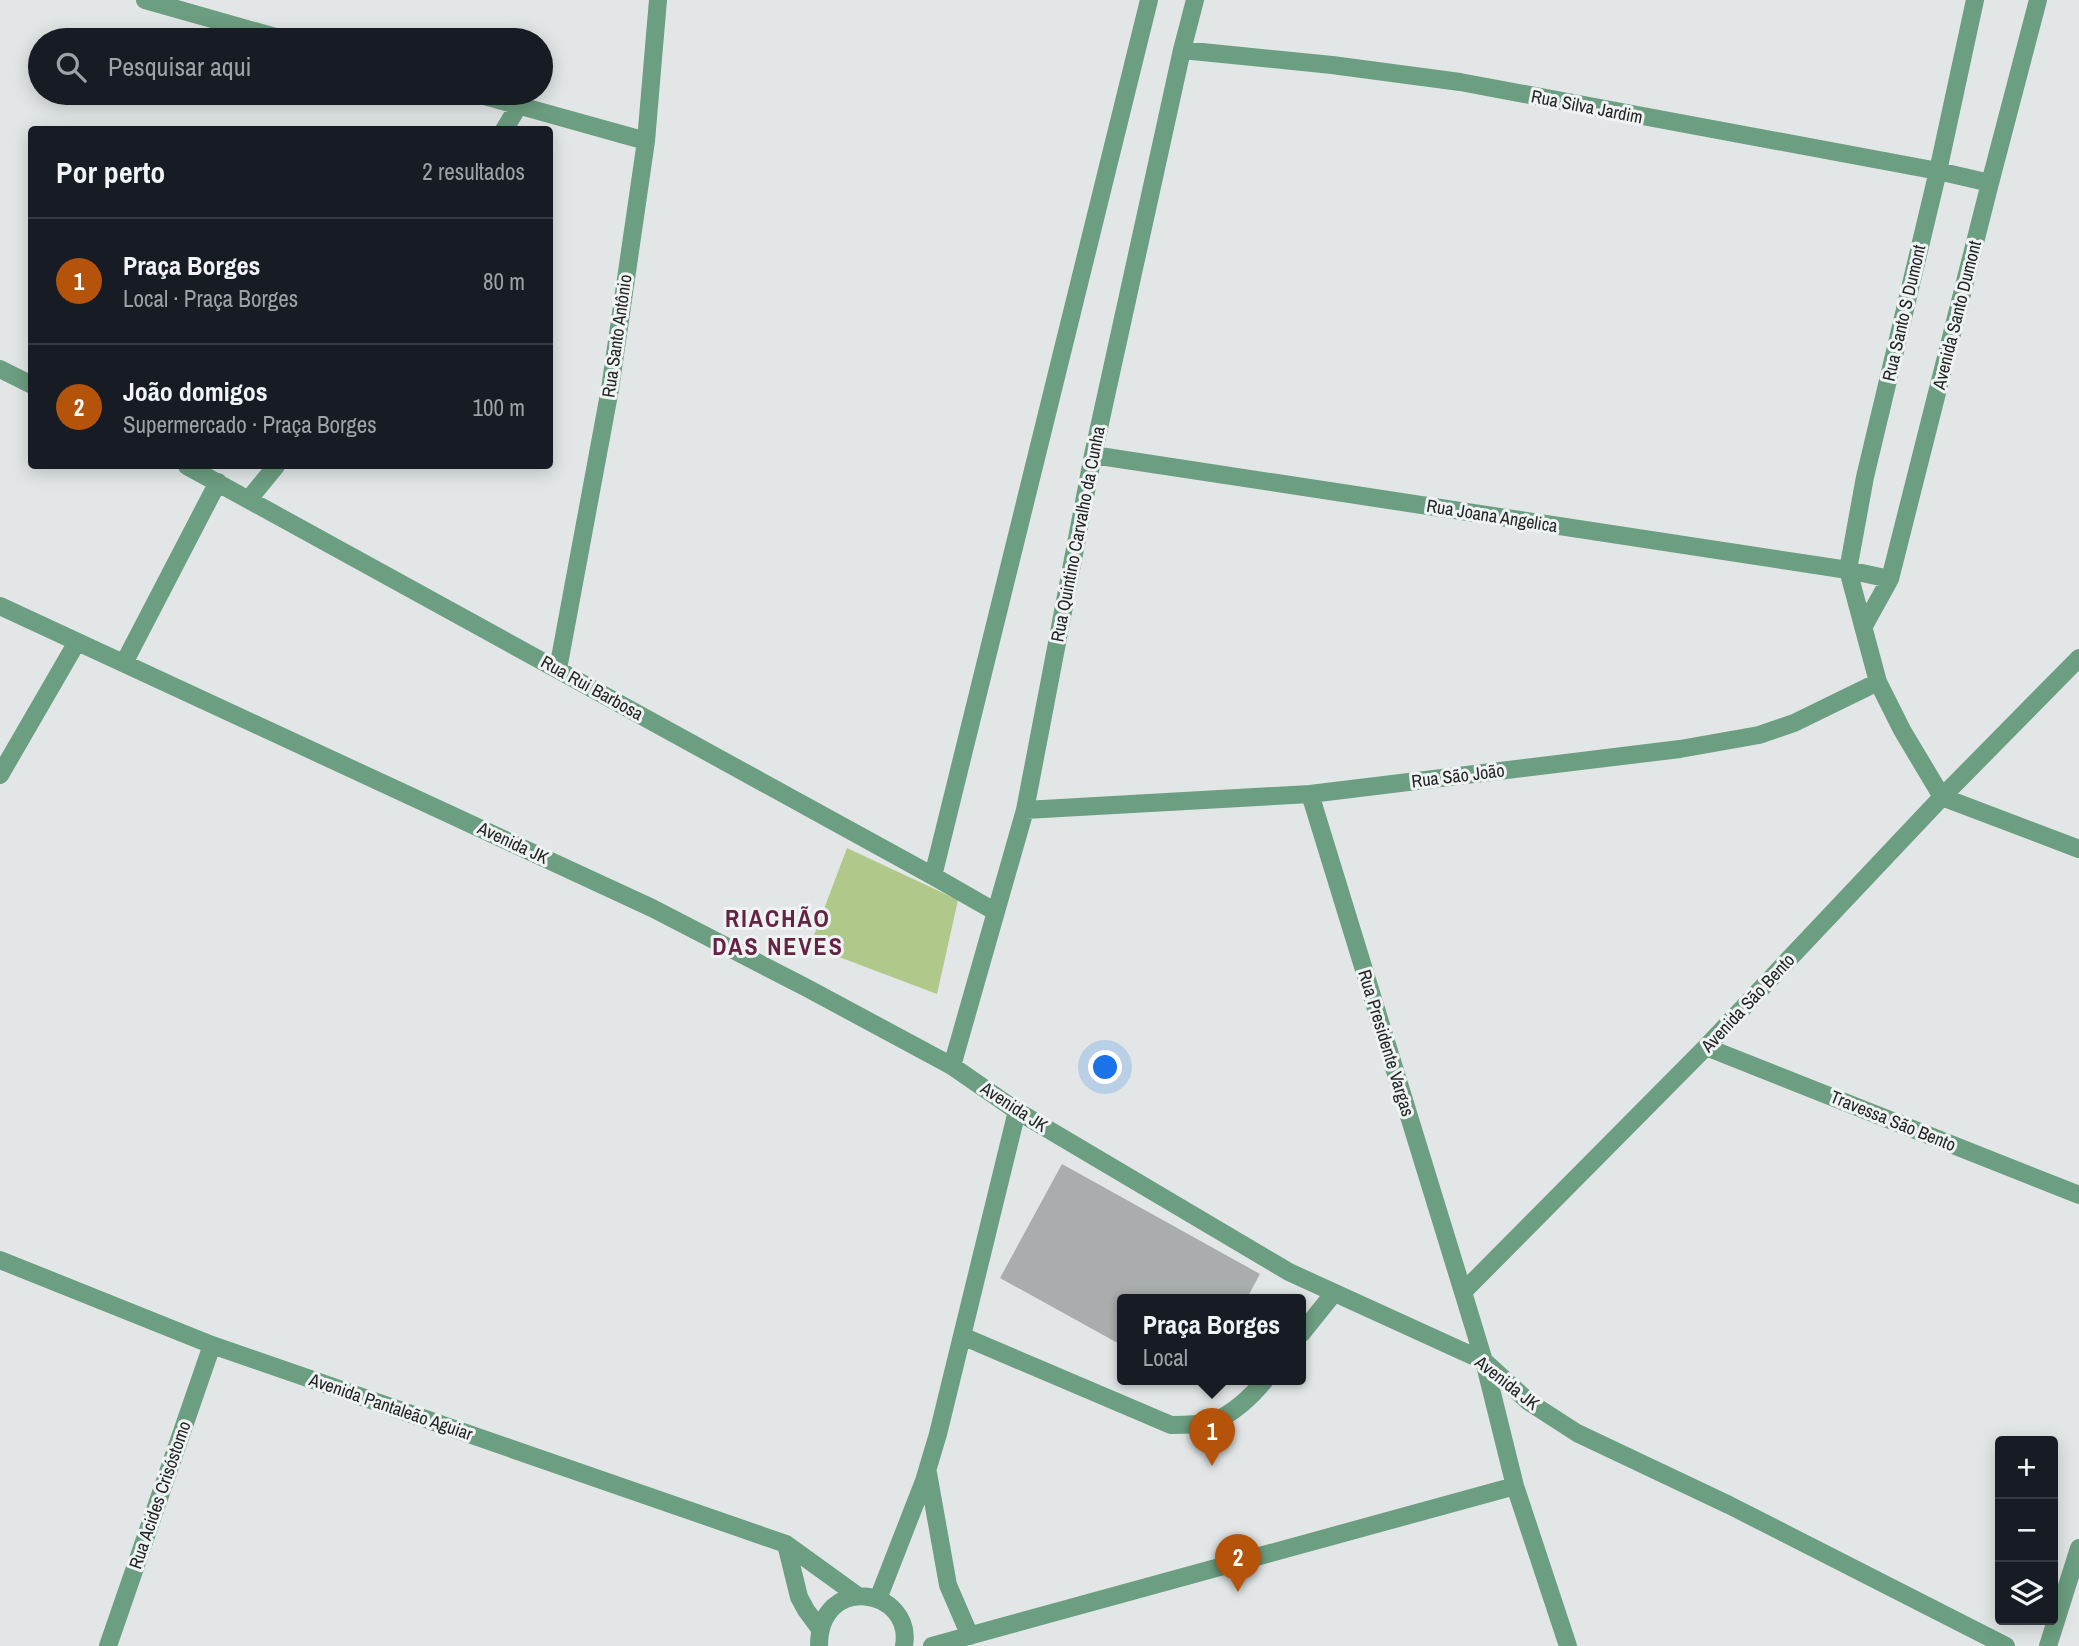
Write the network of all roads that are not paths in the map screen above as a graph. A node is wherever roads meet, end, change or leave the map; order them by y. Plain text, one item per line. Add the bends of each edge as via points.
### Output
1 (145, 0) edge
2 (658, 0) edge
3 (1149, 0) edge
4 (1195, 0) edge
5 (1975, 0) edge
6 (2038, 0) edge
7 (192, 7) edge
8 (252, 28) edge
9 (1182, 50) junction
10 (519, 105) joint
11 (506, 126) edge
12 (646, 141) junction
13 (1938, 171) junction
14 (1990, 183) junction
15 (0, 369) edge
16 (28, 383) edge
17 (1093, 455) junction
18 (193, 469) edge
19 (274, 469) edge
20 (218, 482) junction
21 (249, 499) junction
22 (1848, 570) junction
23 (1891, 579) junction
24 (0, 606) edge
25 (1864, 626) junction
26 (77, 642) junction
27 (2079, 657) edge
28 (124, 663) junction
29 (558, 669) junction
30 (1878, 682) junction
31 (0, 775) edge
32 (1310, 794) junction
33 (1942, 797) junction
34 (1025, 810) junction
35 (2079, 849) edge
36 (933, 876) junction
37 (996, 912) junction
38 (1706, 1047) junction
39 (952, 1066) junction
40 (1017, 1111) junction
41 (2079, 1195) edge
42 (0, 1260) edge
43 (1463, 1292) junction
44 (1334, 1293) junction
45 (1306, 1328) edge
46 (962, 1336) junction
47 (212, 1345) junction
48 (1484, 1361) junction
49 (1260, 1385) edge
50 (928, 1469) junction
51 (1515, 1486) junction
52 (786, 1544) junction
53 (2079, 1548) edge
54 (858, 1596) junction
55 (878, 1599) junction
56 (970, 1636) junction
57 (819, 1637) edge
58 (108, 1646) edge
59 (904, 1646) edge
60 (932, 1646) edge
61 (1568, 1646) edge
62 (2006, 1646) edge
63 (2048, 1646) edge

1 - 7 street
2 - 12 street, Rua Santo Antônio
3 - 36 street
4 - 9 street, Rua Quintino Carvalho da Cunha
5 - 13 street, Rua Santo S Dumont
6 - 14 street, Avenida Santo Dumont
7 - 8 street
9 - 13 street, Rua Silva Jardim via 1460,82
9 - 17 street, Rua Quintino Carvalho da Cunha
10 - 11 street
10 - 12 street
12 - 29 street, Rua Santo Antônio via 610,389
13 - 14 street, Rua Silva Jardim
13 - 22 street, Rua Santo S Dumont via 1865,477
14 - 23 street, Avenida Santo Dumont
15 - 16 street
17 - 22 street, Rua Joana Angelica
17 - 34 street, Rua Quintino Carvalho da Cunha
18 - 20 street, Rua Rui Barbosa
19 - 21 street
20 - 21 street, Rua Rui Barbosa
20 - 28 street
21 - 29 street, Rua Rui Barbosa
22 - 23 street, Rua Joana Angelica
22 - 25 street, Rua Santo S Dumont
23 - 25 street, Avenida Santo Dumont
24 - 26 street, Avenida JK
25 - 30 street, Rua Santo S Dumont
26 - 28 street, Avenida JK
26 - 31 street
27 - 33 street, Avenida São Bento
28 - 39 street, Avenida JK via 652,908
29 - 36 street, Rua Rui Barbosa
30 - 32 street, Rua São João via 1759,735 1680,749
30 - 33 street, Rua Santo S Dumont
32 - 34 street, Rua São João
32 - 43 street, Rua Presidente Vargas
33 - 35 street
33 - 38 street, Avenida São Bento
34 - 37 street, Rua Quintino Carvalho da Cunha
36 - 37 street, Rua Rui Barbosa
37 - 39 street, Rua Quintino Carvalho da Cunha
38 - 41 street, Travessa São Bento
38 - 43 street, Avenida São Bento
39 - 40 street, Avenida JK
40 - 44 street, Avenida JK via 1289,1272
40 - 46 street
42 - 47 street, Avenida Pantaleão Aguiar
43 - 48 street
44 - 45 street
44 - 48 street, Avenida JK
46 - 49 street via 1171,1425 1214,1421
46 - 50 street
47 - 52 street, Avenida Pantaleão Aguiar
47 - 58 street, Rua Acides Crisóstomo
48 - 51 street
48 - 62 street, Avenida JK via 1530,1402 1577,1433
50 - 55 street
50 - 56 street via 948,1585
51 - 56 street
51 - 61 street
52 - 54 street, Avenida Pantaleão Aguiar
52 - 57 street via 799,1597
53 - 63 street
54 - 55 street, Avenida Pantaleão Aguiar
54 - 57 street via 833,1606
55 - 59 street via 898,1616 904,1628
56 - 60 street

